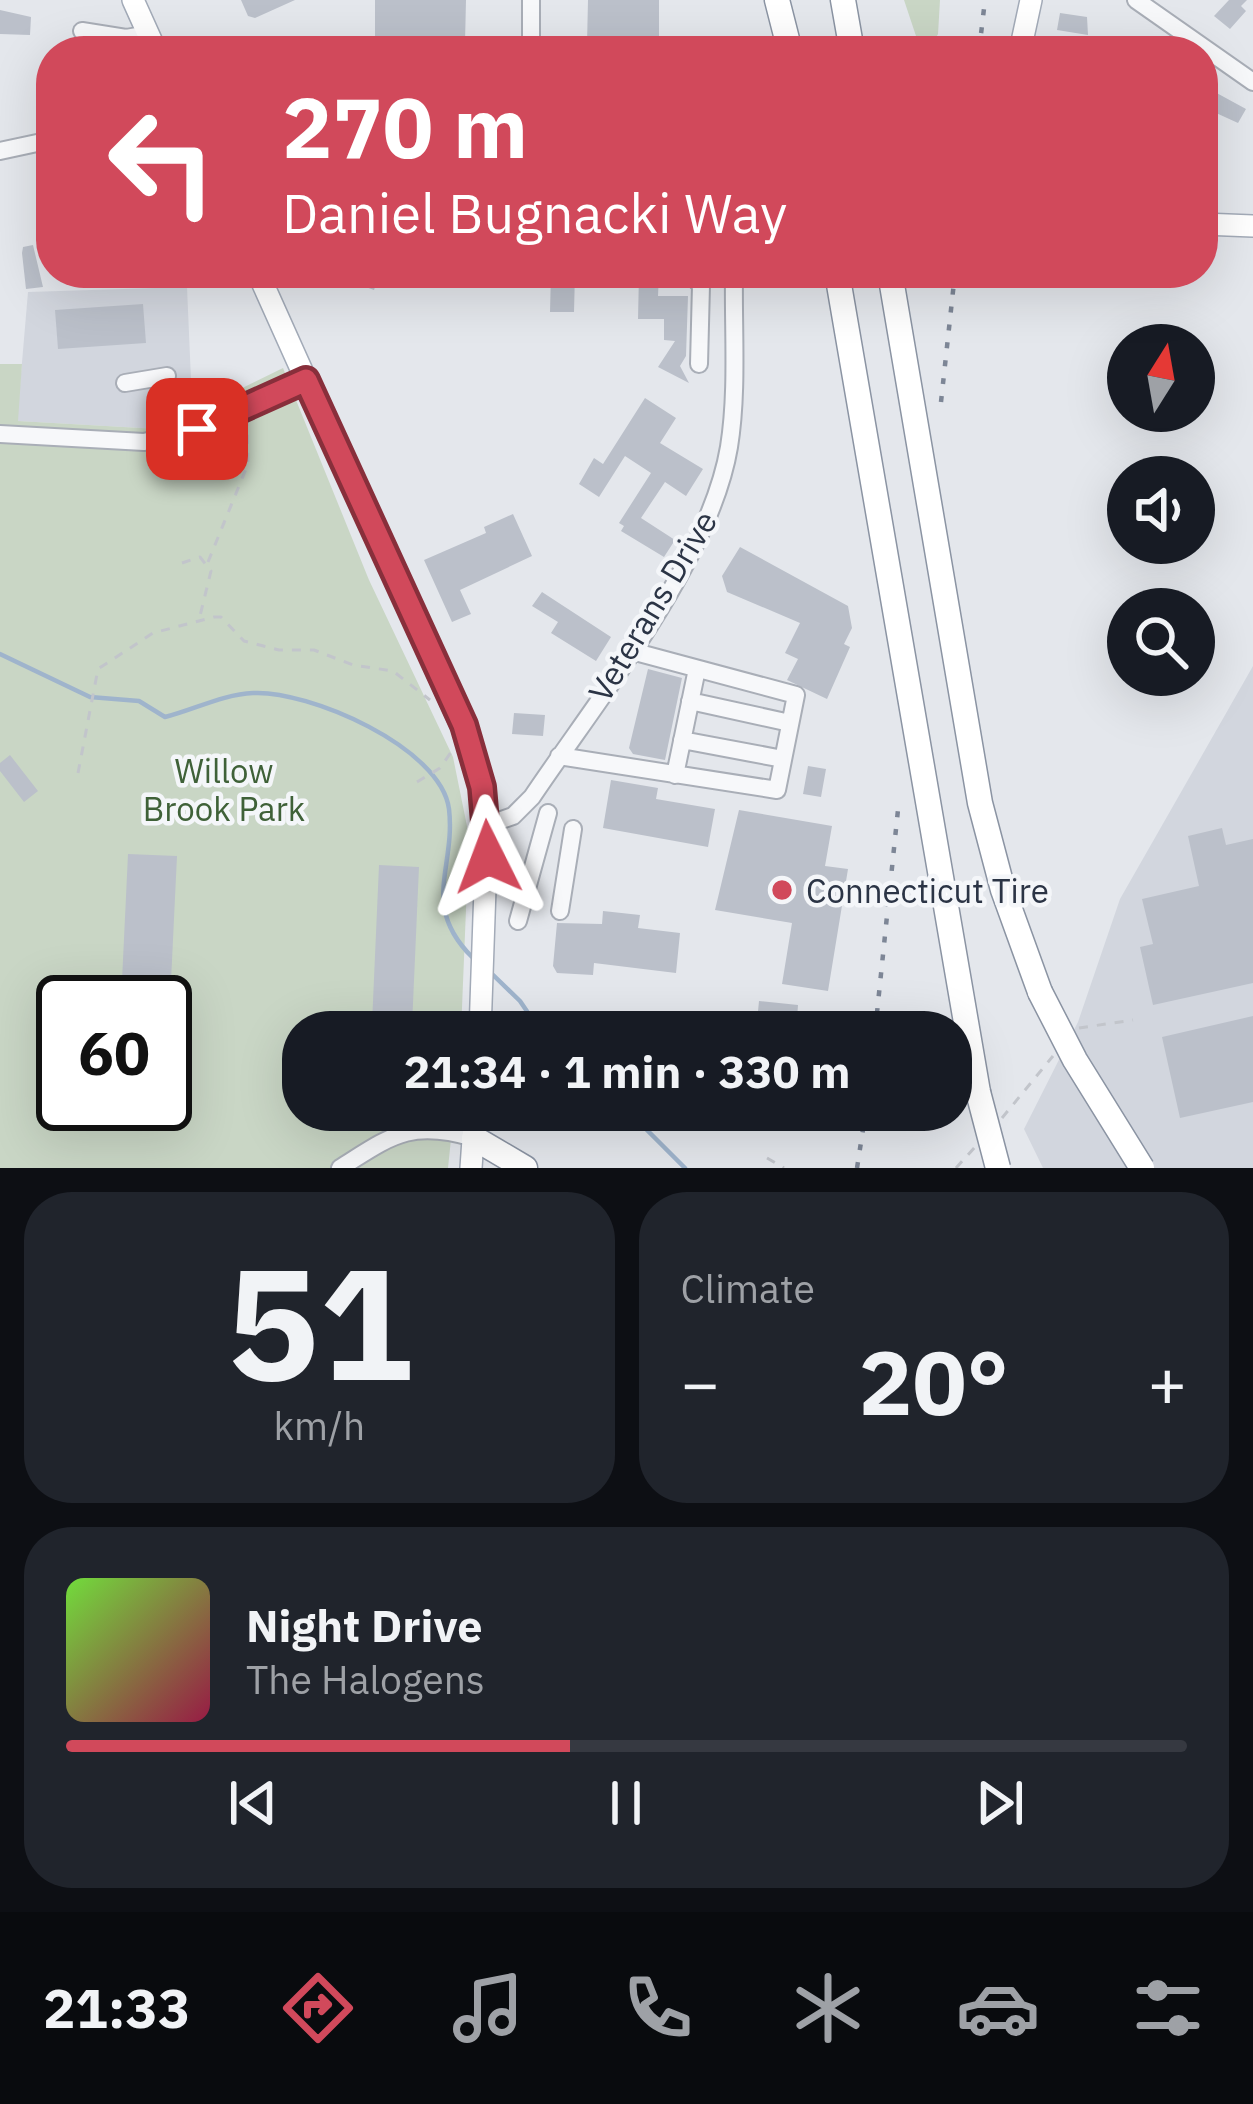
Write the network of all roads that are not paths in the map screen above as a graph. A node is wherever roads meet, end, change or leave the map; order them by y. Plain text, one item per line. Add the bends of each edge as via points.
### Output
1 (133, 0) edge
2 (531, 0) edge
3 (777, 0) edge
4 (791, 0) edge
5 (844, 0) edge
6 (1031, 0) edge
7 (1136, 0) edge
8 (82, 31) dead end
9 (106, 36) edge
10 (138, 36) edge
11 (531, 36) edge
12 (786, 36) edge
13 (797, 36) edge
14 (850, 36) edge
15 (1023, 36) edge
16 (1187, 36) edge
17 (1218, 57) edge
18 (1253, 82) edge
19 (36, 143) edge
20 (0, 151) edge
21 (1218, 225) edge
22 (1253, 226) edge
23 (265, 288) edge
24 (701, 288) edge
25 (734, 288) edge
26 (840, 288) edge
27 (893, 288) edge
28 (699, 364) dead end
29 (166, 376) dead end
30 (306, 380) junction
31 (125, 383) dead end
32 (0, 434) edge
33 (628, 650) junction
34 (697, 669) junction
35 (690, 701) junction
36 (790, 723) junction
37 (682, 740) junction
38 (560, 756) junction
39 (783, 759) junction
40 (675, 775) junction
41 (548, 813) dead end
42 (487, 825) junction
43 (573, 829) dead end
44 (560, 911) dead end
45 (518, 921) dead end
46 (481, 1011) edge
47 (474, 1131) edge
48 (473, 1138) junction
49 (340, 1168) edge
50 (472, 1168) edge
51 (525, 1168) edge
52 (998, 1168) edge
53 (1142, 1168) edge

1 - 10 main road
2 - 11 street
3 - 12 highway
4 - 13 highway
5 - 14 highway
6 - 15 main road
7 - 16 street
8 - 9 street
17 - 18 street
19 - 20 street
21 - 22 main road
23 - 30 main road
24 - 28 street
25 - 33 street, Veterans Drive via 723,475 700,534
26 - 52 highway, bridge via 978,1092
27 - 53 highway, bridge via 980,803 1003,890 1040,992
29 - 31 street
30 - 32 street via 144,442
30 - 42 main road via 464,725
33 - 34 street
33 - 38 street, Veterans Drive
34 - 35 street
34 - 36 street via 796,694
35 - 36 street
35 - 37 street
36 - 39 street
37 - 39 street
37 - 40 street
38 - 40 street
38 - 42 street, Veterans Drive via 523,808
39 - 40 street via 777,790
41 - 45 street
42 - 46 main road
43 - 44 street
47 - 48 main road
48 - 49 street via 399,1132
48 - 50 main road
48 - 51 highway

